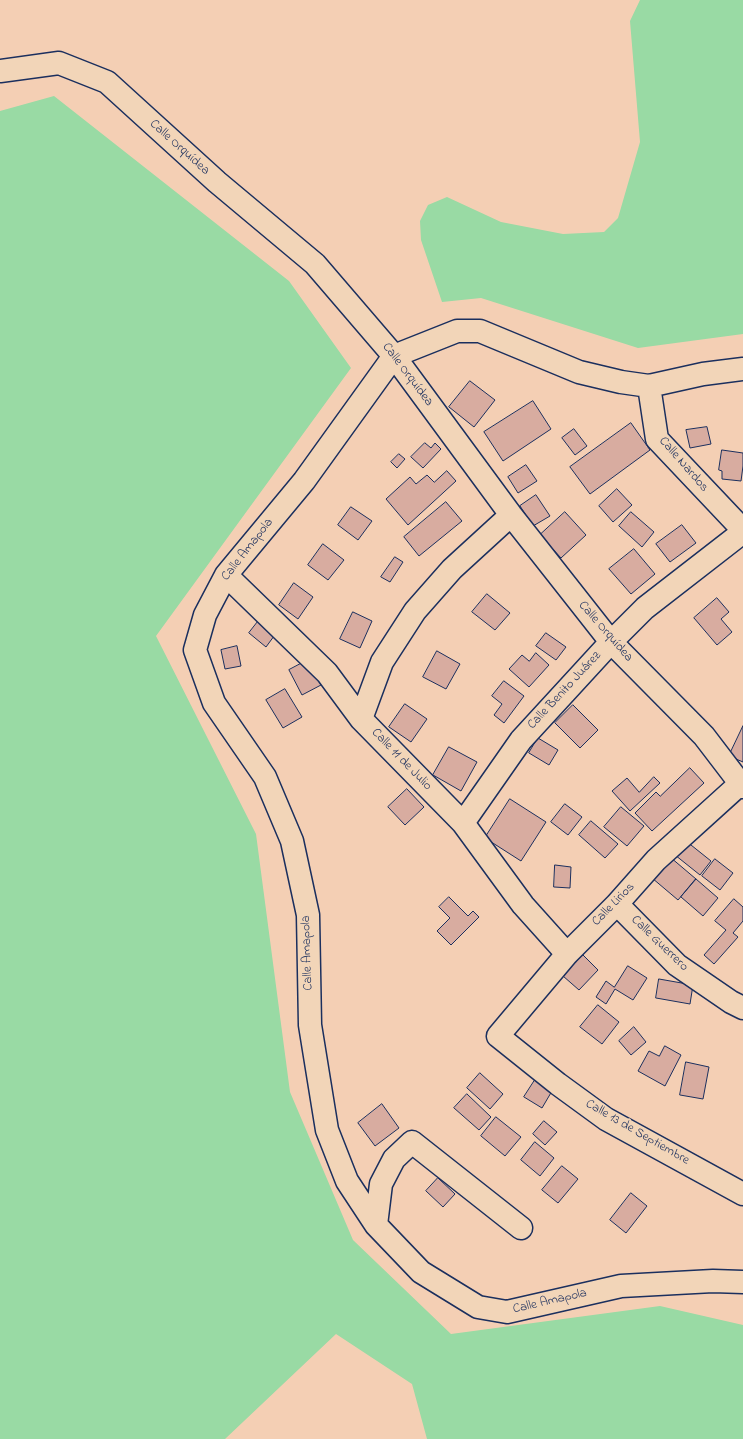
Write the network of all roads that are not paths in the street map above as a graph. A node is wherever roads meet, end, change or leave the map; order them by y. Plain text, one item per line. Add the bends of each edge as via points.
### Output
1 (0, 71) edge
2 (394, 356) junction
3 (743, 369) edge
4 (649, 386) junction
5 (511, 514) junction
6 (743, 531) edge
7 (226, 575) junction
8 (611, 642) junction
9 (361, 719) junction
10 (742, 786) edge
11 (463, 823) junction
12 (617, 904) junction
13 (567, 954) junction
14 (743, 1008) edge
15 (498, 1036) joint
16 (743, 1194) edge
17 (376, 1225) junction
18 (521, 1228) dead end
19 (743, 1282) edge

1 - 2 street, Calle Orquídea via 59,63 107,82 216,182 315,264
2 - 4 street via 457,331 480,331 579,372
2 - 5 street, Calle Orquídea
2 - 7 street, Calle Amapola via 304,480
3 - 4 street via 703,374
4 - 6 street, Calle Nardos via 657,439
5 - 8 street, Calle Orquídea
5 - 9 street via 452,568 415,611 382,662
6 - 8 street, Calle Benito Juárez via 645,608
7 - 9 street, Calle 11 de Julio via 327,673
7 - 17 street, Calle Amapola via 205,615 195,650 214,703 265,777 292,841 308,915 310,1025 327,1130 347,1181
8 - 10 street, Calle Orquídea via 704,736
8 - 11 street, Calle Benito Juárez via 521,740
9 - 11 street, Calle 11 de Julio
10 - 12 street, Calle Lirios via 656,860
11 - 13 street, Calle 11 de Julio via 523,906
12 - 13 street, Calle Lirios
12 - 14 street, Calle Guerrero via 677,965
13 - 15 street, Calle Lirios
15 - 16 street, Calle 13 de Septiembre via 606,1119
17 - 18 street via 381,1184 394,1159 412,1142
17 - 19 street, Calle Amapola via 421,1272 478,1308 507,1312 621,1286

